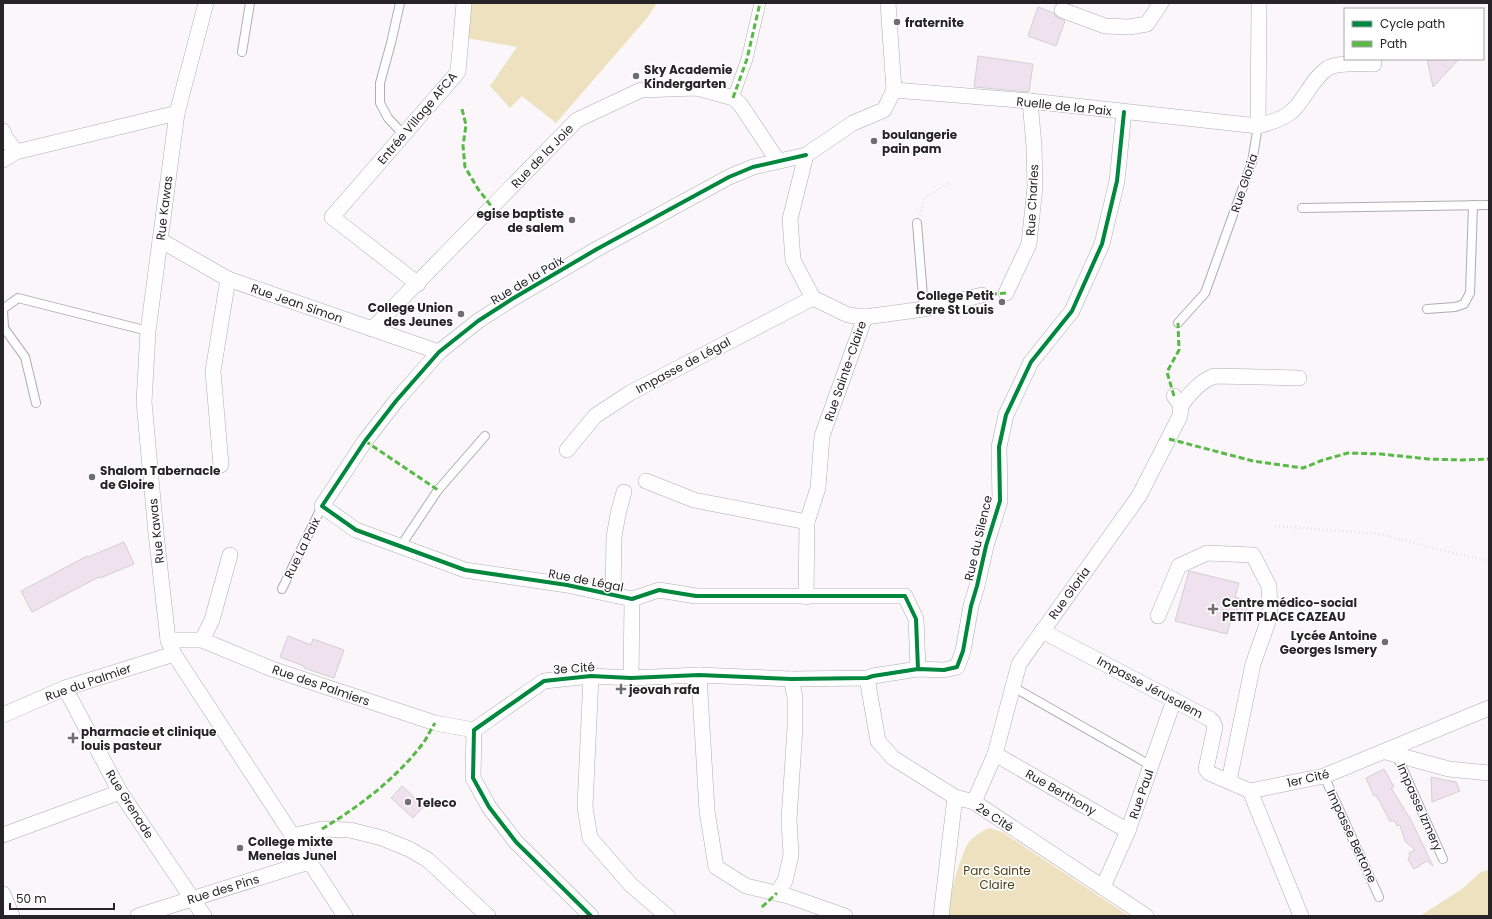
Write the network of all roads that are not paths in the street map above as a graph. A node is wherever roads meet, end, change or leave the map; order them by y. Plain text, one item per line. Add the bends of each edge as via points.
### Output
1 (206, 3) edge
2 (250, 3) edge
3 (400, 3) edge
4 (464, 3) edge
5 (760, 3) edge
6 (888, 3) edge
7 (1161, 3) edge
8 (1258, 3) edge
9 (1062, 10) dead end
10 (242, 52) dead end
11 (1374, 64) dead end
12 (894, 90) junction
13 (733, 98) junction
14 (1030, 101) junction
15 (1124, 112) junction
16 (177, 113) junction
17 (1258, 126) junction
18 (3, 131) edge
19 (404, 135) junction
20 (806, 154) junction
21 (9, 156) edge
22 (778, 160) junction
23 (1473, 205) junction
24 (1489, 205) edge
25 (1302, 208) dead end
26 (917, 223) road end
27 (160, 240) junction
28 (228, 279) junction
29 (418, 284) junction
30 (1006, 293) dead end
31 (982, 295) dead end
32 (812, 298) junction
33 (924, 309) junction
34 (1427, 309) dead end
35 (3, 310) edge
36 (866, 317) junction
37 (1178, 323) dead end
38 (372, 329) junction
39 (148, 331) junction
40 (439, 352) junction
41 (1299, 378) dead end
42 (36, 403) dead end
43 (484, 436) dead end
44 (567, 450) dead end
45 (220, 465) dead end
46 (646, 481) dead end
47 (624, 492) dead end
48 (322, 506) junction
49 (807, 522) junction
50 (400, 548) junction
51 (230, 555) dead end
52 (282, 589) dead end
53 (613, 595) junction
54 (806, 596) junction
55 (632, 599) junction
56 (1158, 616) dead end
57 (1042, 631) junction
58 (168, 640) junction
59 (202, 640) junction
60 (174, 654) junction
61 (918, 669) junction
62 (699, 675) junction
63 (591, 676) junction
64 (870, 677) junction
65 (632, 678) junction
66 (791, 679) junction
67 (1013, 687) junction
68 (65, 688) junction
69 (1174, 700) junction
70 (1489, 708) edge
71 (3, 715) edge
72 (474, 730) junction
73 (1391, 753) junction
74 (994, 754) junction
75 (1150, 765) junction
76 (1489, 773) edge
77 (1324, 776) junction
78 (1229, 781) junction
79 (1250, 791) junction
80 (120, 792) junction
81 (955, 796) junction
82 (974, 802) junction
83 (1128, 831) junction
84 (3, 835) edge
85 (292, 836) junction
86 (1443, 859) dead end
87 (309, 862) junction
88 (1103, 887) junction
89 (777, 893) junction
90 (3, 894) edge
91 (1379, 897) dead end
92 (192, 898) junction
93 (12, 916) edge
94 (138, 916) edge
95 (204, 916) edge
96 (345, 916) edge
97 (488, 916) edge
98 (591, 916) edge
99 (667, 916) edge
100 (845, 916) edge
101 (941, 916) edge
102 (1146, 916) edge
103 (1301, 916) edge

1 - 16 street, Rue Kawas
2 - 10 lane
3 - 19 lane via 380,83 380,103 388,118
4 - 19 street, Entrée Village AFCA via 458,72
5 - 13 street via 747,59
6 - 12 street
7 - 9 street via 1147,24 1129,27 1105,26
8 - 17 street, Rue Gloria
11 - 17 street via 1329,67 1290,114
12 - 14 street, Ruelle de la Paix
12 - 20 street via 884,110 853,123
13 - 22 street via 740,104
13 - 29 street, Rue de la Joie via 697,88 641,90 577,120
14 - 15 street, Ruelle de la Paix
14 - 30 street, Rue Charles via 1035,186 1029,244
15 - 17 street, Ruelle de la Paix
15 - 61 street, Rue du Silence via 1117,181 1102,244 1072,311 1031,362 1006,415 999,447 1000,501 971,606 963,651 957,667 939,670
16 - 21 street
16 - 27 street, Rue Kawas
17 - 37 lane, Rue Gloria via 1252,162 1205,293
18 - 21 street
19 - 29 street, Entrée Village AFCA via 332,217
20 - 22 street, Rue de la Paix
20 - 32 street via 790,219 793,260
22 - 40 street, Rue de la Paix via 729,177 597,250 512,299
23 - 24 lane
23 - 25 lane
23 - 34 lane via 1470,293 1464,304
26 - 33 lane
27 - 28 street, Rue Jean Simon
27 - 39 street, Rue Kawas
28 - 38 street, Rue Jean Simon
28 - 45 street via 213,372
29 - 38 street, Rue de la Joie
31 - 33 street
32 - 36 street, Rue Sainte-Claire via 848,315
32 - 44 street, Impasse de Légal via 630,393 595,416
33 - 36 street
35 - 39 lane via 18,298
35 - 42 lane via 4,328 25,357
36 - 49 street, Rue Sainte-Claire via 822,436 818,488
38 - 40 street, Rue Jean Simon
39 - 58 street, Rue Kawas via 144,402
40 - 48 street, Rue de la Paix via 381,420
41 - 57 street, Rue Gloria via 1214,376 1204,380 1178,401 1180,416 1139,496
43 - 50 lane via 438,490
46 - 49 street via 694,500
47 - 53 street via 614,537
48 - 50 street, Rue de Légal via 356,530
48 - 52 lane, Rue La Paix
49 - 54 street, Rue Sainte-Claire
50 - 53 street, Rue de Légal via 465,570 567,585
51 - 59 street via 212,620
53 - 55 street, Rue de Légal
54 - 55 street, Rue de Légal via 696,596 658,590
54 - 61 street, Rue de Légal via 906,596 916,619
55 - 65 street
56 - 78 street via 1179,566 1206,553 1253,555 1269,586 1270,616 1253,664
57 - 67 street, Rue Gloria via 1019,664
57 - 69 street, Impasse Jérusalem
58 - 59 street, Rue des Palmiers
58 - 60 street, Rue Kawas
59 - 72 street, Rue des Palmiers via 272,669 435,723
60 - 68 street, Rue du Palmier
60 - 85 street, Rue Kawas
61 - 64 street, 3e Cité
62 - 65 street, 3e Cité
62 - 66 street, 3e Cité
62 - 89 street via 707,811 716,867 746,886
63 - 65 street, 3e Cité
63 - 72 street, 3e Cité via 544,681
63 - 99 street, 3e Cité via 585,807 590,838 631,885
64 - 66 street, 3e Cité
64 - 81 street, 2e Cité via 878,741 893,758
66 - 89 street via 795,697 789,820 791,855 786,881
67 - 74 street, Rue Gloria
67 - 75 lane
68 - 71 street, Rue du Palmier
68 - 80 street, Rue Grenade
69 - 75 street, Rue Paul
69 - 78 street, Impasse Jérusalem via 1213,722 1215,727 1206,769 1209,773
70 - 73 street, 1er Cité
72 - 98 street via 473,778 490,807 516,842
73 - 76 street via 1450,769
73 - 77 street, 1er Cité
73 - 86 lane, Impasse Izmery
74 - 82 street, Rue Gloria
74 - 83 street, Rue Berthony
75 - 83 street, Rue Paul
77 - 79 street, 1er Cité
77 - 91 lane, Impasse Bertone
78 - 79 street, Impasse Jérusalem
79 - 103 street
80 - 84 street
80 - 92 street, Rue Grenade
81 - 82 street, 2e Cité
81 - 101 street
82 - 88 street, 2e Cité
83 - 88 street, Rue Paul
85 - 87 street, Rue Kawas
85 - 97 street via 322,829 350,830 382,838 409,849 428,860
87 - 92 street, Rue des Pins
87 - 96 street, Rue Kawas
88 - 102 street, 2e Cité
89 - 100 street
90 - 93 street
92 - 94 street, Rue des Pins
92 - 95 street, Rue Grenade

